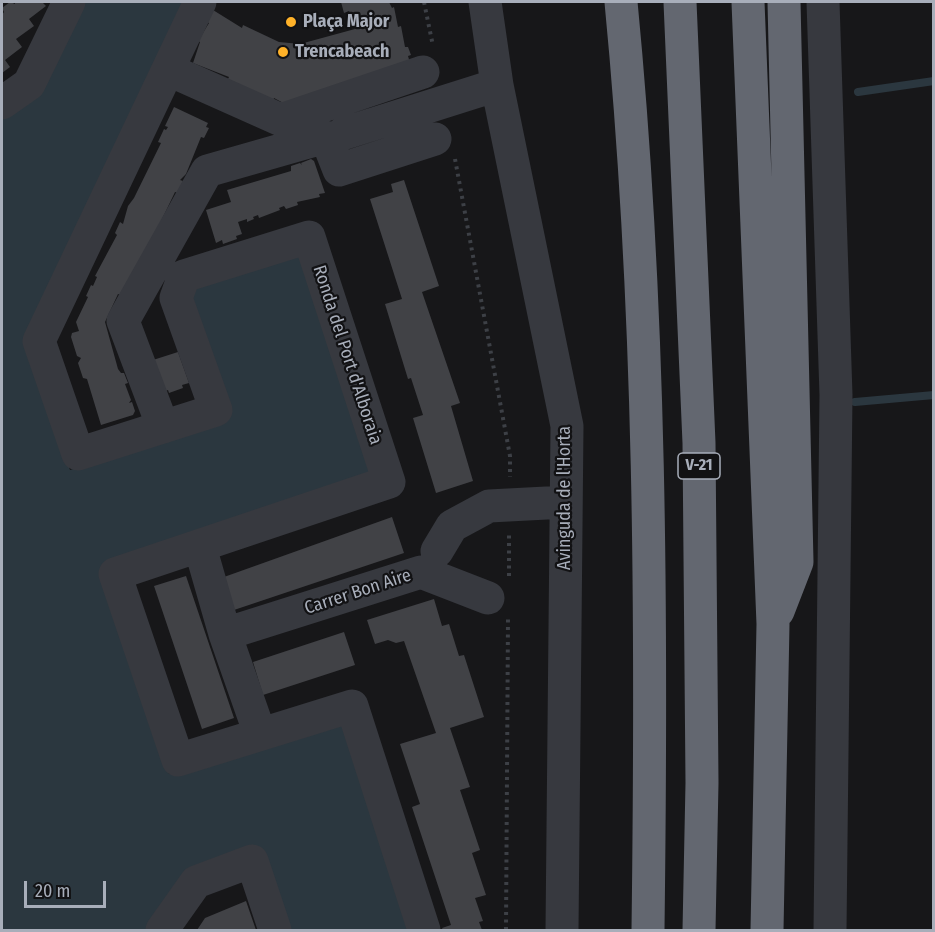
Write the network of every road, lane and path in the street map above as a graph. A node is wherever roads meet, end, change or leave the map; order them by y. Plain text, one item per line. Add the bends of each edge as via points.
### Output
1 (69, 2) edge
2 (200, 2) edge
3 (424, 2) edge
4 (468, 2) edge
5 (485, 2) edge
6 (599, 2) edge
7 (621, 2) edge
8 (680, 2) edge
9 (748, 2) edge
10 (784, 2) edge
11 (823, 2) edge
12 (428, 61) joint
13 (169, 70) junction
14 (488, 88) junction
15 (2, 103) edge
16 (633, 122) junction
17 (342, 134) dead end
18 (444, 143) joint
19 (164, 427) junction
20 (556, 503) junction
21 (509, 504) junction
22 (200, 547) junction
23 (437, 551) dead end
24 (502, 599) junction
25 (773, 624) junction
26 (225, 634) junction
27 (260, 734) junction
28 (162, 930) edge
29 (275, 930) edge
30 (424, 930) edge
31 (506, 930) edge
32 (542, 930) edge
33 (562, 930) edge
34 (648, 930) edge
35 (699, 930) edge
36 (767, 930) edge
37 (830, 930) edge

1 - 15 street via 29,84
2 - 13 street, Ronda del Port d'Alboraia
3 - 12 path
4 - 14 street, Avinguda de l'Horta
5 - 14 street, Avinguda de l'Horta
6 - 16 highway
7 - 16 highway
8 - 35 highway, V-21 via 699,443
9 - 25 highway
10 - 25 highway via 797,562
11 - 37 street via 836,395
12 - 13 street via 281,120
13 - 19 street, Ronda del Port d'Alboraia via 39,341 78,454
14 - 17 street
14 - 20 street, Avinguda de l'Horta
16 - 34 highway via 649,440
18 - 19 street via 339,170 326,137 207,171 123,321
18 - 21 path via 510,456
19 - 22 street, Ronda del Port d'Alboraia via 216,410 176,298 184,276 309,237 389,482
20 - 21 street
20 - 32 street, Avinguda de l'Horta
20 - 33 street, Avinguda de l'Horta
21 - 23 street via 489,506 452,526
21 - 24 path
22 - 26 street
22 - 27 street, Ronda del Port d'Alboraia via 115,574 178,760
24 - 26 street, Carrer Bon Aire via 421,572
24 - 31 path
25 - 36 highway
26 - 27 street
27 - 30 street, Ronda del Port d'Alboraia via 352,706
28 - 29 street via 196,882 252,861

